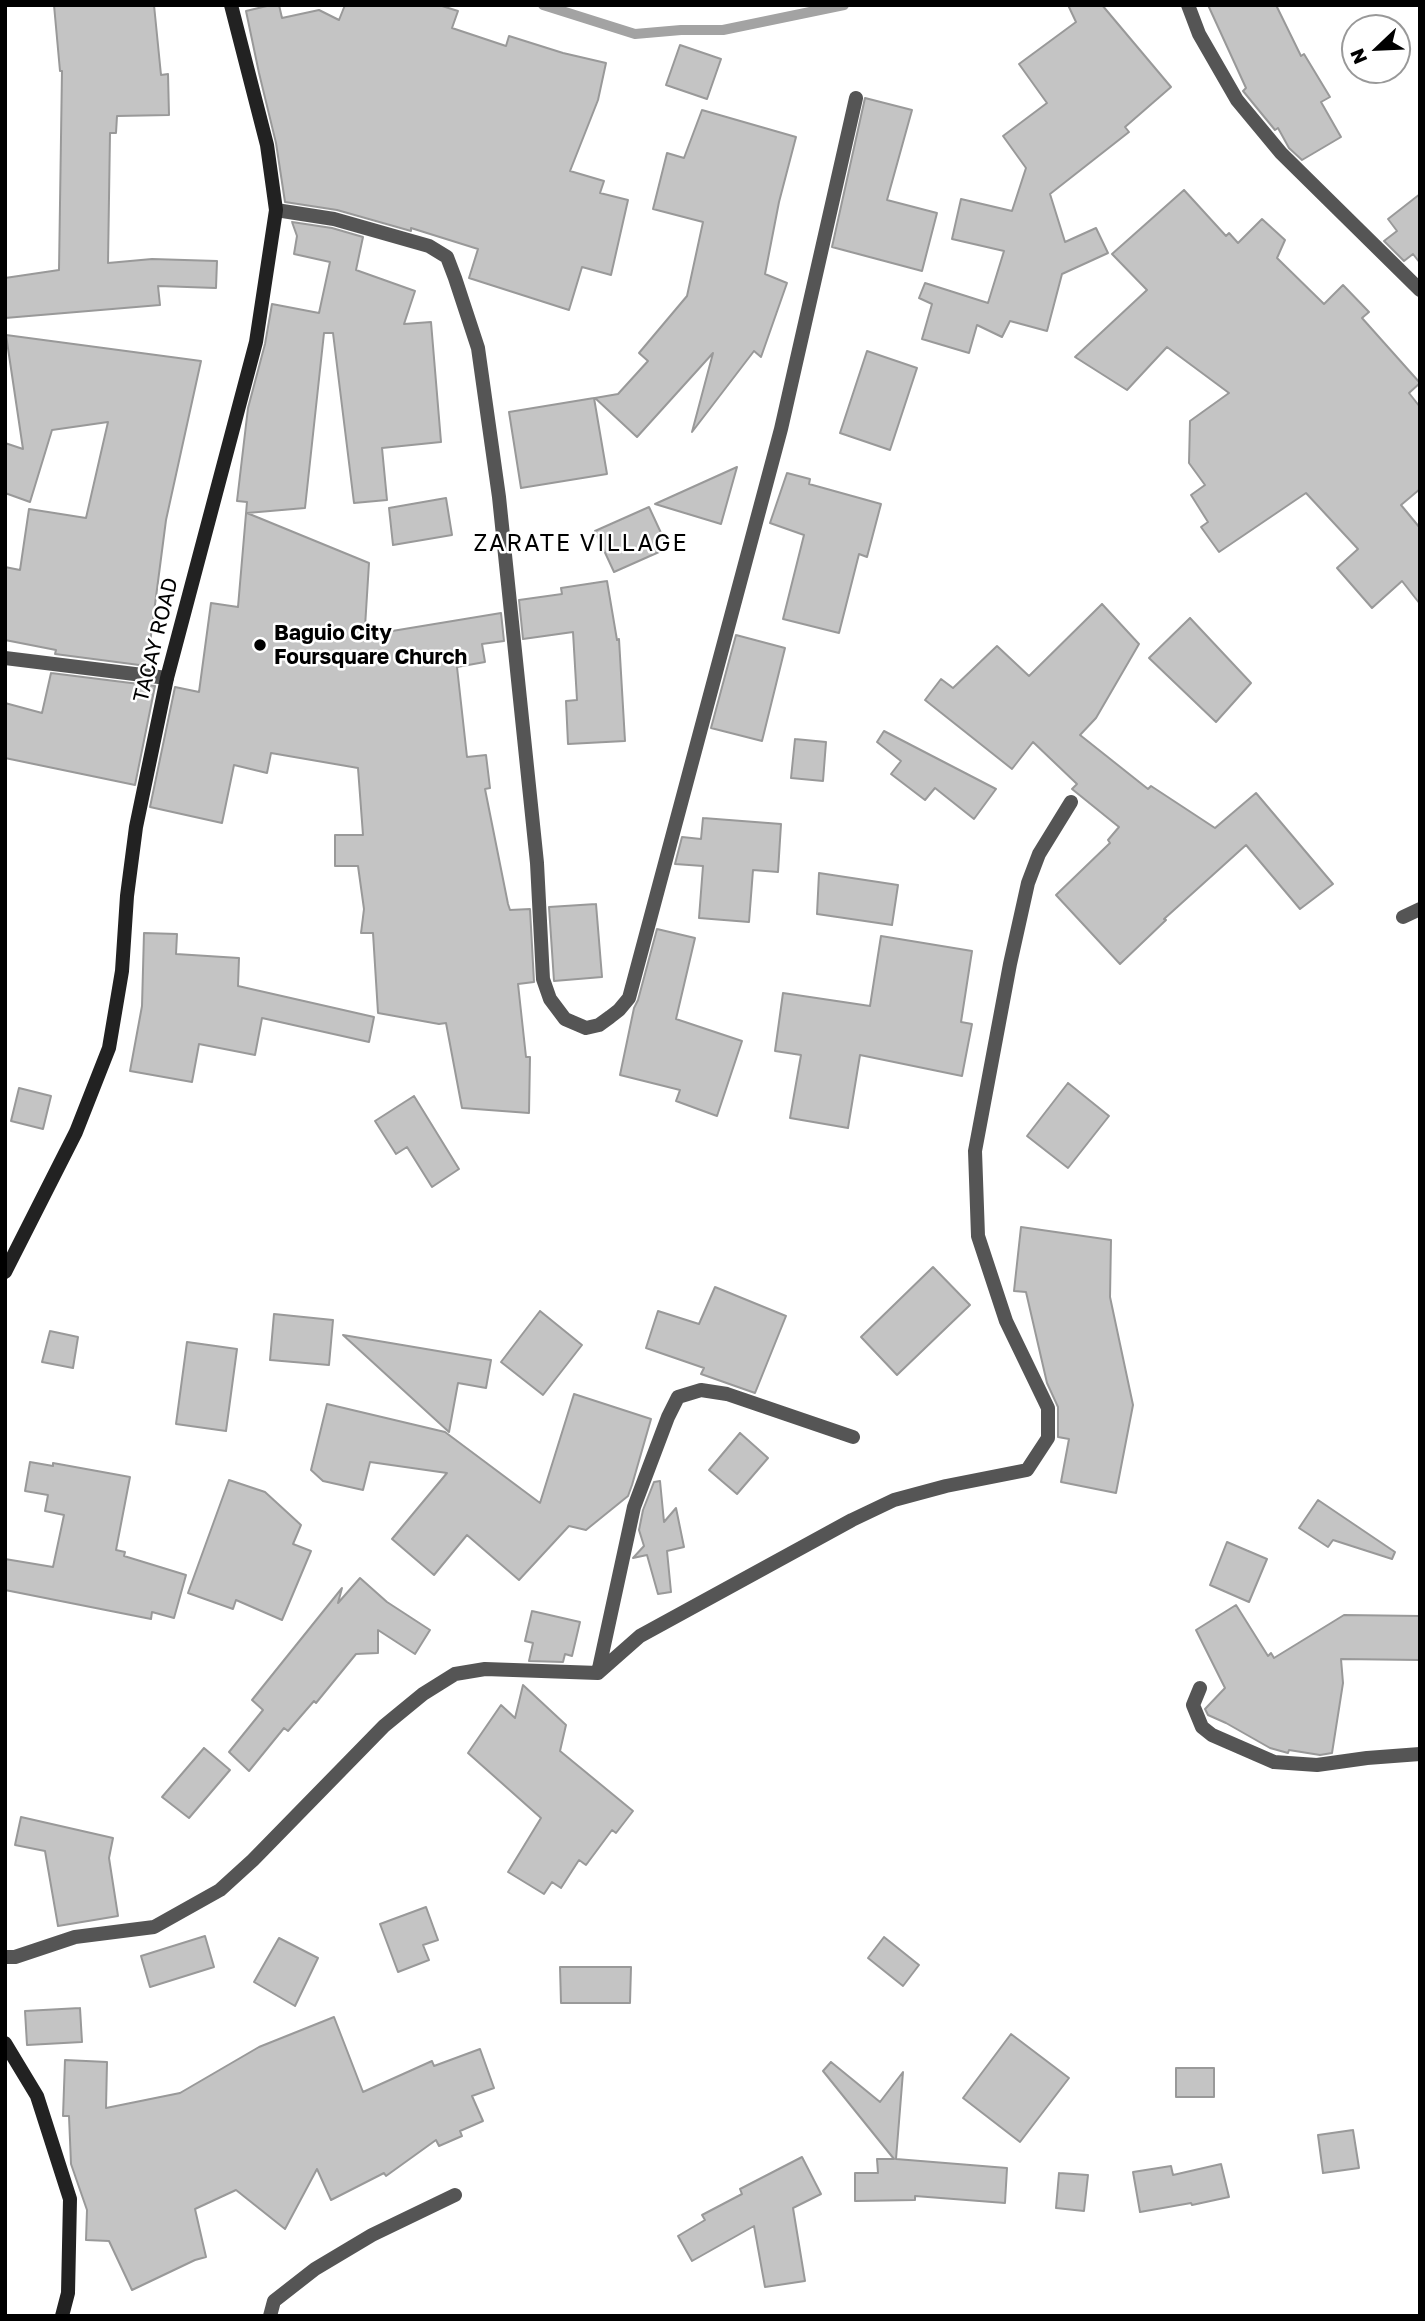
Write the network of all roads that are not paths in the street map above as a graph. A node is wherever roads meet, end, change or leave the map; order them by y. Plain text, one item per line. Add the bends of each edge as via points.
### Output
1 (231, 5) edge
2 (1188, 5) edge
3 (856, 98) dead end
4 (276, 210) junction
5 (1420, 290) edge
6 (5, 658) edge
7 (167, 678) junction
8 (1072, 802) dead end
9 (1420, 909) edge
10 (1403, 917) dead end
11 (5, 1272) edge
12 (853, 1437) dead end
13 (598, 1673) junction
14 (1200, 1688) dead end
15 (1420, 1754) edge
16 (5, 1957) edge
17 (5, 2043) edge
18 (455, 2195) dead end
19 (62, 2316) edge
20 (270, 2316) edge

1 - 4 main road, TACAY ROAD via 267,145
2 - 5 street via 1199,34 1237,100 1281,153
3 - 4 street via 782,429 629,998 599,1025 586,1028 565,1019 550,999 543,979 535,849 499,497 478,348 455,278 447,257 429,246 334,219
4 - 7 main road, TACAY ROAD via 256,342
6 - 7 street
7 - 11 main road, TACAY ROAD via 136,827 110,1048 76,1132
8 - 13 street via 1039,854 1028,883 975,1151 978,1236 1006,1321 1048,1408 1048,1438 1027,1470 894,1500 640,1636
9 - 10 street
12 - 13 street via 727,1394 701,1390 678,1397 634,1507
13 - 16 street via 485,1669 455,1674 384,1726 220,1890 154,1927 75,1937
14 - 15 street via 1193,1706 1202,1727 1274,1762 1317,1765
17 - 19 main road via 37,2096 71,2199 68,2292
18 - 20 street via 315,2269 274,2301

